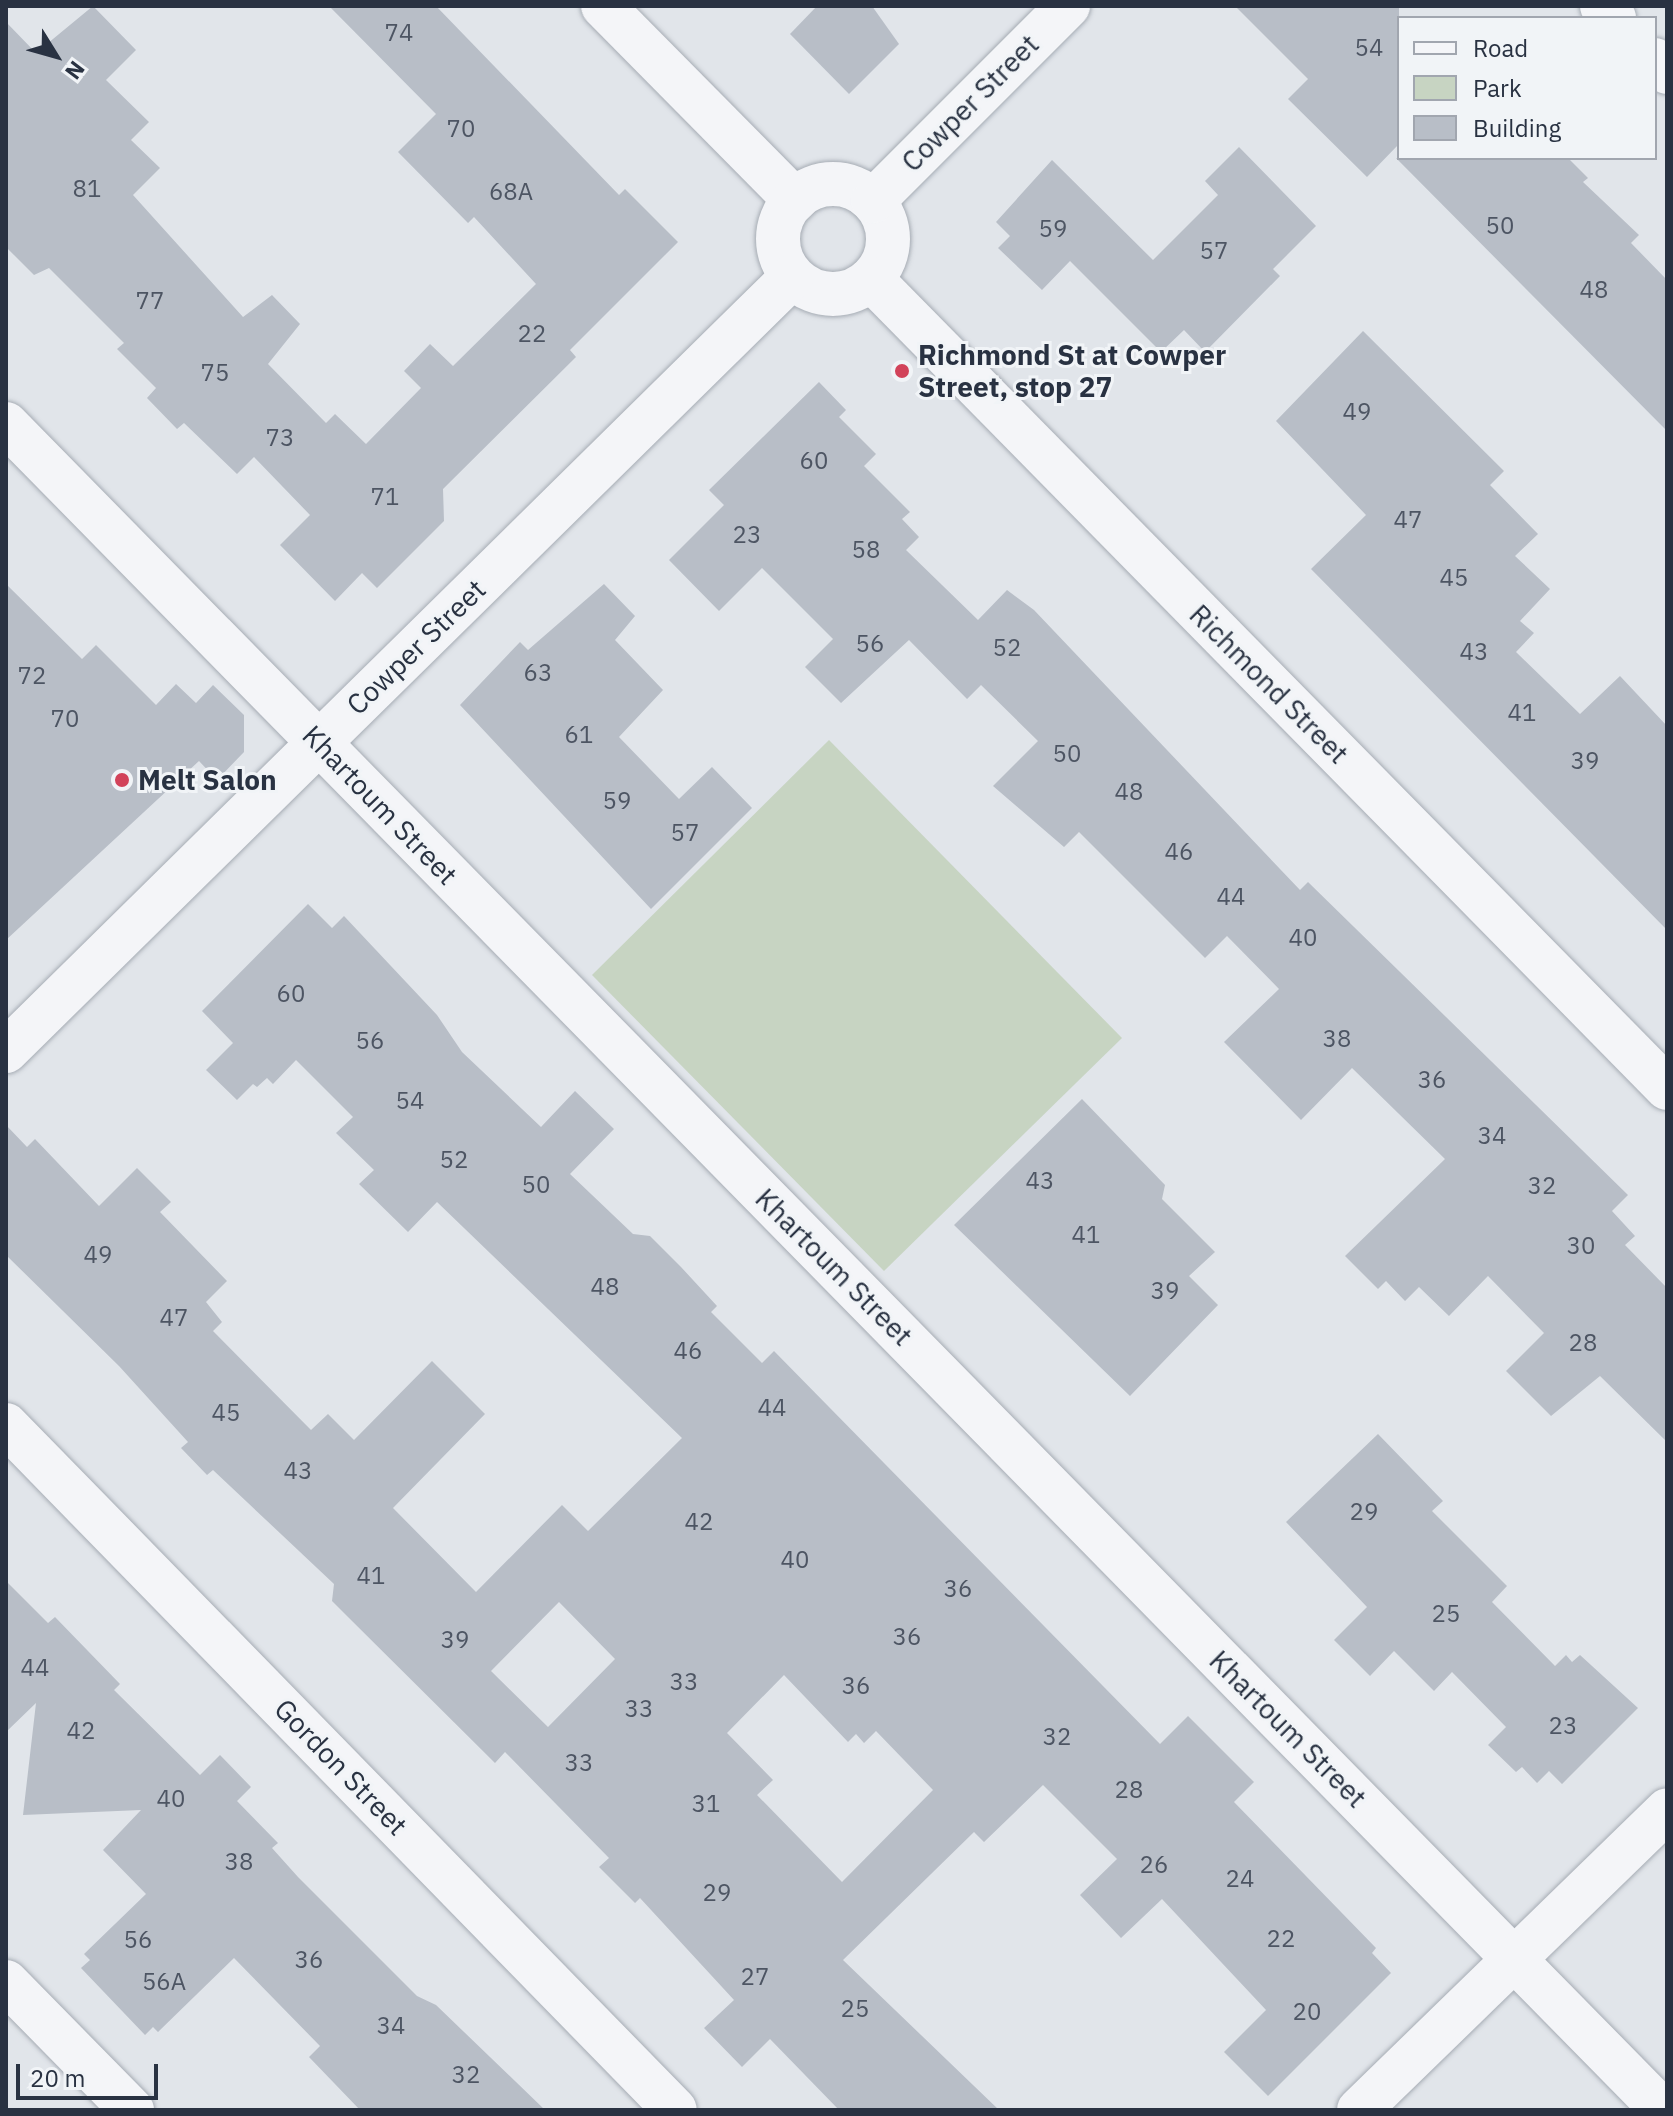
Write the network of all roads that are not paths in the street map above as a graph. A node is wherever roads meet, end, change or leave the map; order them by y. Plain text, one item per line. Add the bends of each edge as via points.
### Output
1 (603, 6) edge
2 (1068, 6) edge
3 (795, 200) junction
4 (873, 201) junction
5 (792, 277) junction
6 (871, 279) junction
7 (6, 424) edge
8 (318, 742) junction
9 (6, 1051) edge
10 (1667, 1088) edge
11 (6, 1425) edge
12 (1667, 1810) edge
13 (1515, 1960) junction
14 (6, 1982) edge
15 (132, 2110) edge
16 (675, 2110) edge
17 (1359, 2110) edge
18 (1662, 2110) edge

1 - 3 street
2 - 4 street, Cowper Street
3 - 4 street via 808,190 843,185
3 - 5 street via 778,230 783,263
4 - 6 street via 887,240
5 - 6 street via 806,288 840,295
5 - 8 street, Cowper Street
6 - 10 street, Richmond Street
7 - 8 street, Khartoum Street
8 - 9 street, Cowper Street
8 - 13 street, Khartoum Street
11 - 16 street, Gordon Street
12 - 13 street
13 - 17 street
13 - 18 street, Khartoum Street
14 - 15 street

